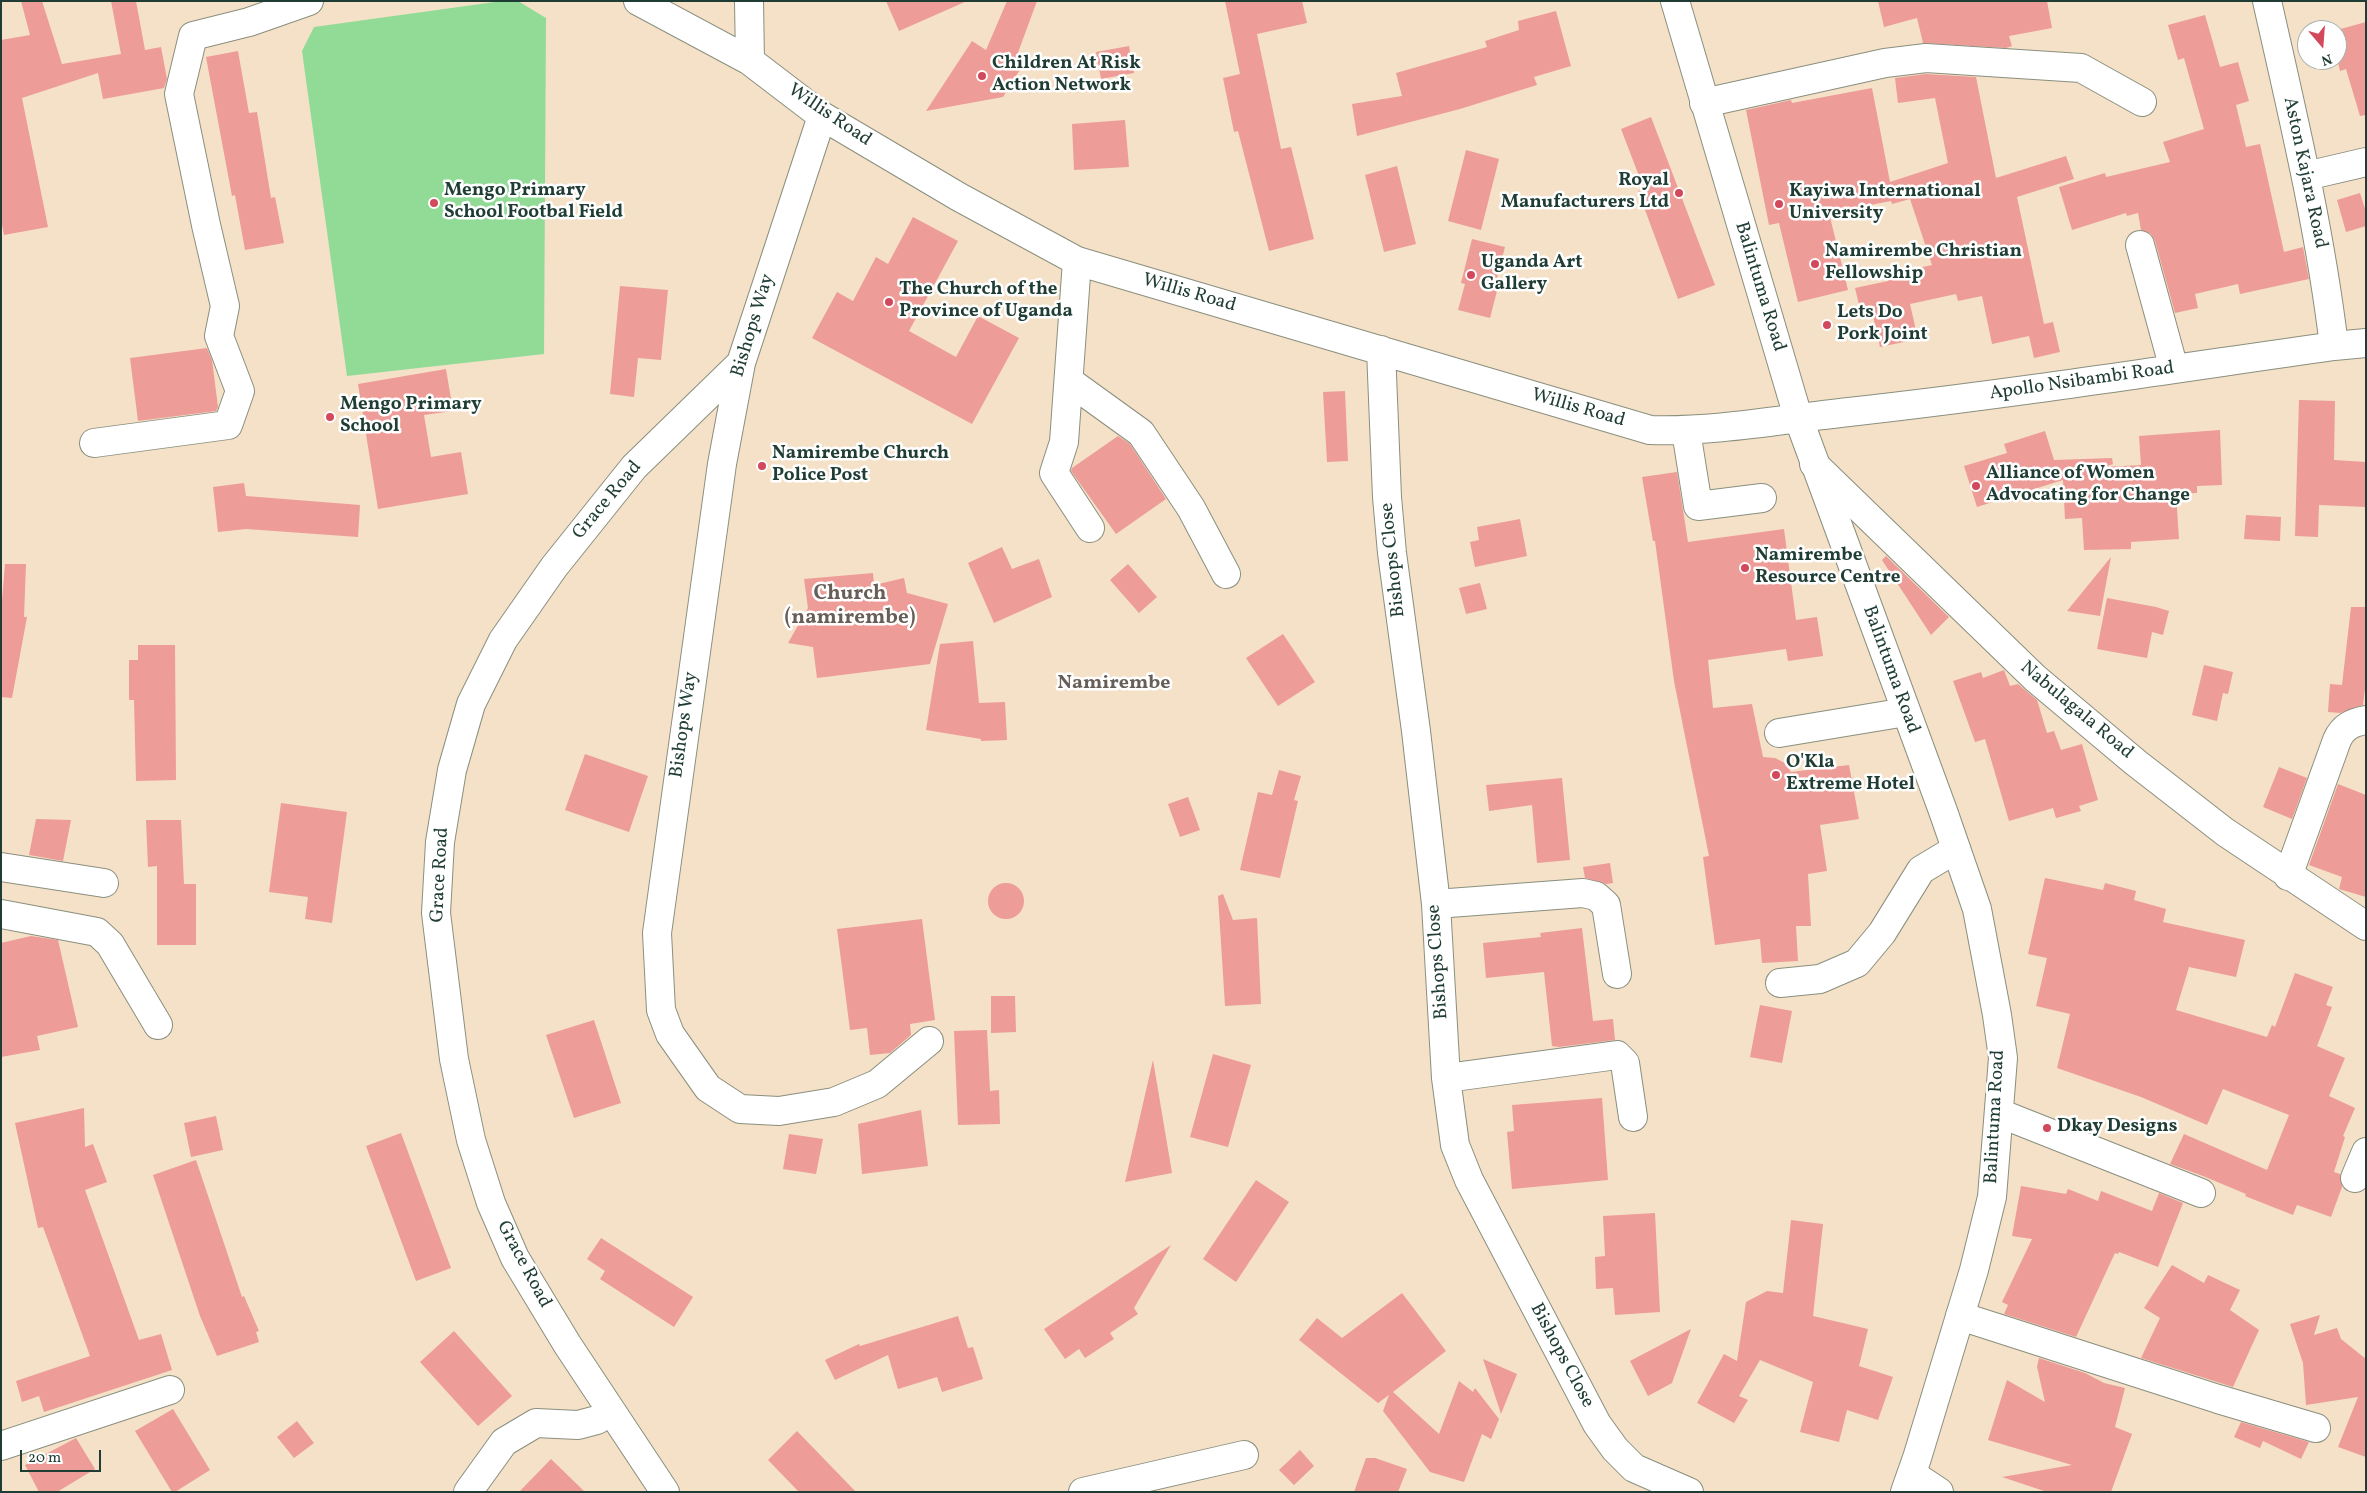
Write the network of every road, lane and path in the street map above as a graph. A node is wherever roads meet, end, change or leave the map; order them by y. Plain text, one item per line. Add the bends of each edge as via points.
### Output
1 (309, 1) edge
2 (638, 1) edge
3 (749, 1) edge
4 (1675, 1) edge
5 (2266, 1) edge
6 (750, 61) junction
7 (2142, 102) dead end
8 (1704, 103) junction
9 (822, 116) junction
10 (2366, 162) edge
11 (2306, 176) junction
12 (2140, 245) dead end
13 (1077, 261) junction
14 (2366, 344) edge
15 (2334, 346) junction
16 (1381, 350) junction
17 (741, 363) junction
18 (2174, 369) junction
19 (1069, 381) junction
20 (1798, 417) junction
21 (1686, 431) junction
22 (94, 443) dead end
23 (1814, 464) junction
24 (1762, 498) dead end
25 (1090, 528) dead end
26 (1226, 574) dead end
27 (1906, 712) junction
28 (2366, 720) edge
29 (1779, 733) dead end
30 (1956, 849) junction
31 (1, 867) edge
32 (2288, 876) junction
33 (104, 883) dead end
34 (1436, 904) junction
35 (1, 914) edge
36 (2366, 926) edge
37 (1617, 974) dead end
38 (1780, 983) dead end
39 (158, 1025) dead end
40 (930, 1041) dead end
41 (1446, 1078) junction
42 (1999, 1113) junction
43 (1633, 1118) dead end
44 (2366, 1152) edge
45 (2355, 1178) dead end
46 (2201, 1193) dead end
47 (1960, 1316) junction
48 (170, 1390) dead end
49 (611, 1411) junction
50 (2316, 1428) dead end
51 (1, 1446) edge
52 (1244, 1455) dead end
53 (1908, 1483) edge
54 (468, 1492) edge
55 (665, 1492) edge
56 (1083, 1492) edge
57 (1689, 1492) edge
58 (1938, 1492) edge

1 - 22 street via 249,22 193,36 179,94 225,306 219,336 240,391 228,425
2 - 6 street, Willis Road
3 - 6 street
4 - 8 street, Balintuma Road
5 - 11 street, Aston Kajara Road
6 - 9 street, Willis Road
7 - 8 street via 2081,68 1926,58 1885,63
8 - 20 street, Balintuma Road
9 - 13 street, Willis Road via 959,197
9 - 17 street, Bishops Way
10 - 11 street
11 - 15 street, Aston Kajara Road via 2326,282
12 - 18 street
13 - 16 street, Willis Road
13 - 19 street
14 - 15 street, Apollo Nsibambi Road
15 - 18 street, Apollo Nsibambi Road
16 - 21 street, Willis Road via 1650,430
16 - 34 street, Bishops Close via 1392,553
17 - 40 street, Bishops Way via 722,464 656,933 661,1010 670,1034 708,1088 740,1109 779,1111 834,1102 877,1084
17 - 49 street, Grace Road via 634,467 554,566 503,640 471,704 452,770 440,842 436,913 454,1059 471,1140 491,1203 515,1258
18 - 20 street, Apollo Nsibambi Road via 1965,399
19 - 25 street via 1064,442 1054,473
19 - 26 street via 1141,433 1191,508
20 - 21 street, Willis Road
20 - 23 street, Balintuma Road
21 - 24 street via 1698,506
23 - 27 street, Balintuma Road
23 - 32 street, Nabulagala Road via 2035,678 2225,832
27 - 29 street
27 - 30 street, Balintuma Road
28 - 32 street via 2342,730
30 - 38 street via 1921,870 1882,933 1857,964 1820,979
30 - 42 street, Balintuma Road via 1976,909 1997,1015 2003,1058
31 - 33 street
32 - 36 street, Nabulagala Road
34 - 37 street via 1583,893 1596,896 1606,905
34 - 41 street, Bishops Close
35 - 39 street via 96,932 110,944
41 - 43 street via 1617,1055 1625,1063
41 - 57 street, Bishops Close via 1455,1145 1469,1180 1597,1424 1634,1468
42 - 46 street
42 - 47 street, Balintuma Road via 1992,1197
44 - 45 street
47 - 50 street via 2218,1400
47 - 53 street, Balintuma Road
48 - 51 street
49 - 54 street via 597,1420 578,1425 536,1424 504,1442
49 - 55 street, Grace Road
52 - 56 street
53 - 58 street

